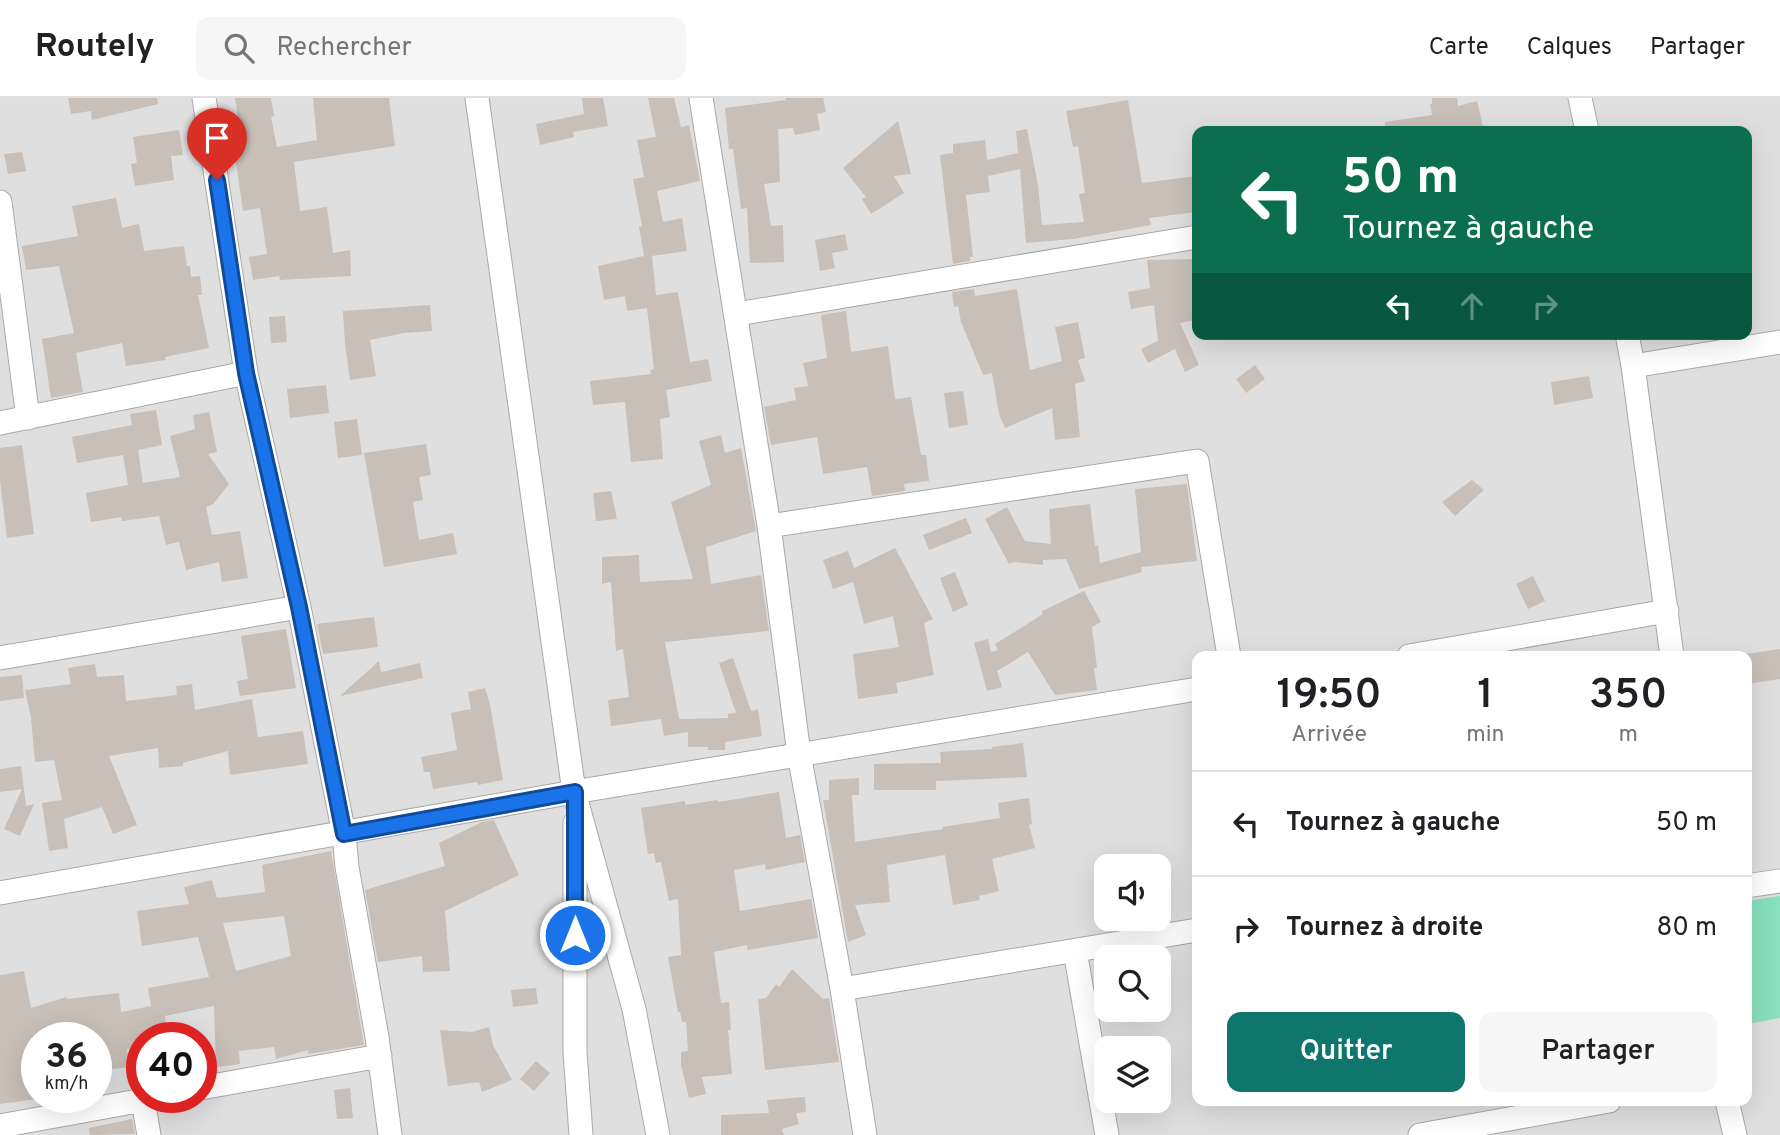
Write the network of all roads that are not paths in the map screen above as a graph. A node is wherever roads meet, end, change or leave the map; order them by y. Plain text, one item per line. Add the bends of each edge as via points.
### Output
1 (204, 98) edge
2 (477, 98) edge
3 (701, 98) edge
4 (1580, 98) edge
5 (1586, 126) edge
6 (1, 211) edge
7 (1192, 238) edge
8 (737, 314) junction
9 (1628, 340) edge
10 (1780, 342) edge
11 (1633, 366) junction
12 (246, 373) junction
13 (28, 418) junction
14 (0, 423) edge
15 (769, 526) junction
16 (299, 607) junction
17 (1667, 611) junction
18 (1228, 651) edge
19 (1457, 651) edge
20 (1671, 651) edge
21 (0, 658) edge
22 (1192, 690) edge
23 (799, 754) junction
24 (575, 792) junction
25 (344, 834) junction
26 (1780, 881) edge
27 (1752, 886) edge
28 (0, 893) edge
29 (1192, 931) edge
30 (1075, 951) junction
31 (842, 989) junction
32 (380, 1056) junction
33 (217, 1085) edge
34 (126, 1104) edge
35 (1582, 1106) edge
36 (1728, 1106) edge
37 (151, 1113) edge
38 (1517, 1118) edge
39 (0, 1126) edge
40 (149, 1135) edge
41 (390, 1135) edge
42 (581, 1135) edge
43 (658, 1135) edge
44 (865, 1135) edge
45 (1107, 1135) edge
46 (1420, 1135) edge
47 (1735, 1135) edge

1 - 12 street
2 - 24 street
3 - 8 street
4 - 5 street
6 - 13 street
7 - 8 street
8 - 15 street
9 - 11 street
10 - 11 street
11 - 17 street
12 - 13 street
12 - 16 street
13 - 14 street
15 - 18 street via 1197,461
15 - 23 street
16 - 21 street
16 - 25 street
17 - 19 street
17 - 20 street
22 - 23 street
23 - 24 street
23 - 31 street
24 - 25 street
24 - 42 street via 575,1052
24 - 43 street via 634,1009
25 - 28 street
25 - 32 street
26 - 27 street
29 - 30 street
30 - 31 street
30 - 45 street
31 - 44 street
32 - 33 street
32 - 41 street
34 - 39 street
35 - 38 street
36 - 47 street
37 - 40 street
38 - 46 street

